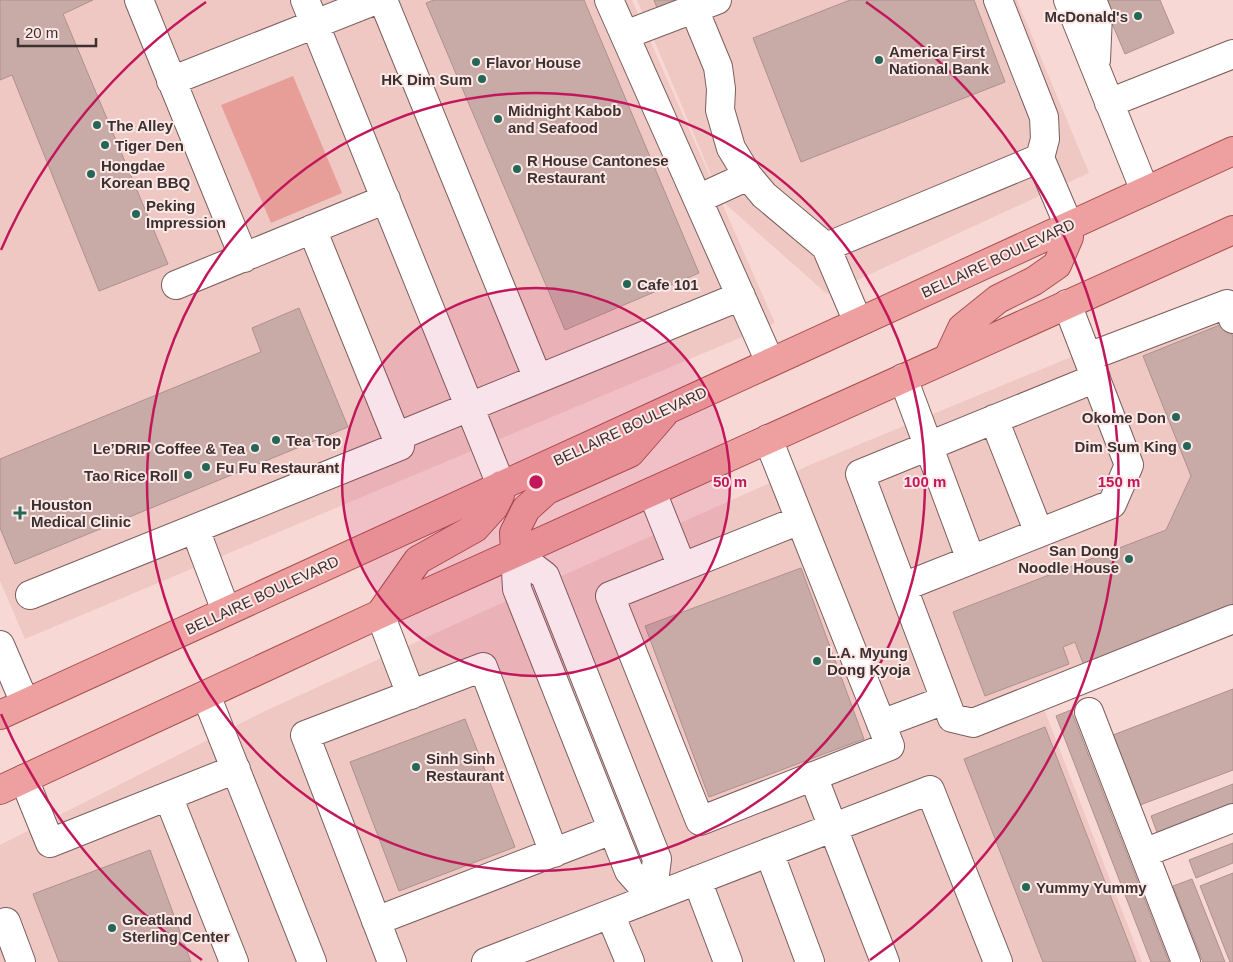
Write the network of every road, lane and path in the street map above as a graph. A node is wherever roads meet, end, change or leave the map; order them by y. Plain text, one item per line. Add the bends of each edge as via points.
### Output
1 (139, 0) edge
2 (376, 0) edge
3 (383, 0) edge
4 (610, 0) edge
5 (998, 0) edge
6 (1068, 0) edge
7 (1092, 0) edge
8 (705, 5) edge
9 (310, 12) edge
10 (625, 35) junction
11 (1233, 54) edge
12 (1096, 70) junction
13 (171, 81) junction
14 (1109, 104) junction
15 (1233, 151) edge
16 (1040, 158) junction
17 (748, 176) junction
18 (1145, 191) junction
19 (386, 199) junction
20 (698, 199) junction
21 (1069, 226) junction
22 (312, 229) junction
23 (1233, 230) edge
24 (826, 247) junction
25 (244, 258) junction
26 (176, 285) dead end
27 (741, 296) junction
28 (1067, 304) junction
29 (1233, 319) edge
30 (858, 322) junction
31 (948, 358) junction
32 (770, 362) junction
33 (1092, 368) junction
34 (902, 378) junction
35 (538, 379) junction
36 (470, 407) junction
37 (669, 408) junction
38 (994, 419) junction
39 (396, 437) junction
40 (768, 439) junction
41 (928, 446) junction
42 (501, 485) junction
43 (652, 492) junction
44 (800, 520) junction
45 (195, 528) junction
46 (1039, 533) junction
47 (515, 553) junction
48 (972, 560) junction
49 (682, 567) junction
50 (903, 587) junction
51 (30, 594) dead end
52 (226, 611) junction
53 (380, 614) junction
54 (1233, 619) edge
55 (0, 645) edge
56 (206, 695) junction
57 (411, 695) junction
58 (946, 700) junction
59 (26, 703) junction
60 (1089, 712) dead end
61 (0, 715) edge
62 (881, 724) junction
63 (236, 769) junction
64 (813, 776) junction
65 (24, 779) junction
66 (0, 790) edge
67 (168, 796) junction
68 (1233, 818) edge
69 (833, 828) junction
70 (612, 830) junction
71 (554, 852) junction
72 (769, 852) junction
73 (1144, 853) junction
74 (696, 880) junction
75 (652, 897) junction
76 (610, 914) junction
77 (376, 921) junction
78 (3, 923) edge
79 (546, 951) edge
80 (21, 962) edge
81 (234, 962) edge
82 (312, 962) edge
83 (392, 962) edge
84 (486, 962) edge
85 (630, 962) edge
86 (728, 962) edge
87 (810, 962) edge
88 (885, 962) edge
89 (998, 962) edge
90 (1186, 962) edge

1 - 13 lane
2 - 9 lane
3 - 35 lane
4 - 10 lane
5 - 16 lane via 1044,117 1045,139
6 - 12 lane
7 - 12 lane via 1098,15
8 - 10 lane
8 - 17 lane via 718,67 720,110 731,148
9 - 13 lane
9 - 19 lane
10 - 20 lane
11 - 14 lane
12 - 14 lane
13 - 25 lane
14 - 18 lane
15 - 18 main road, BELLAIRE BOULEVARD
16 - 21 lane
16 - 24 lane
17 - 20 lane
17 - 24 lane via 764,195
18 - 21 main road, BELLAIRE BOULEVARD
19 - 22 lane
19 - 36 lane
20 - 27 lane
21 - 30 main road, BELLAIRE BOULEVARD
21 - 31 main road via 1069,237 1057,265 998,299 962,328
22 - 25 lane
22 - 39 lane
23 - 28 main road
24 - 30 lane
25 - 26 lane
27 - 32 lane
27 - 35 lane
28 - 31 main road
28 - 33 lane
29 - 33 lane via 1227,304
30 - 32 main road, BELLAIRE BOULEVARD
31 - 34 main road
32 - 37 main road, BELLAIRE BOULEVARD
33 - 38 lane
33 - 46 lane via 1129,465 1112,504
34 - 40 main road
34 - 41 lane
35 - 36 lane
36 - 39 lane
36 - 42 lane
37 - 42 main road, BELLAIRE BOULEVARD
37 - 47 main road via 630,453 547,490 526,510 514,533
38 - 41 lane
38 - 46 lane
39 - 45 lane via 400,446
40 - 43 main road
40 - 44 lane
41 - 48 lane
41 - 50 lane via 860,474
42 - 52 main road, BELLAIRE BOULEVARD
42 - 53 main road via 494,507 475,528 418,560
43 - 47 main road
43 - 49 lane
44 - 49 lane
44 - 62 lane
45 - 51 lane
45 - 52 lane
46 - 48 lane
47 - 53 main road
47 - 70 lane via 517,589
47 - 75 lane via 544,576 654,850 657,859
48 - 50 lane
49 - 64 lane via 610,596 700,821
50 - 58 lane
52 - 59 main road, BELLAIRE BOULEVARD
53 - 56 main road
53 - 57 lane
54 - 58 lane via 973,723 952,718
55 - 59 lane
56 - 63 lane
56 - 65 main road
57 - 71 lane via 484,667
57 - 77 lane via 305,736
58 - 62 lane
59 - 61 main road, BELLAIRE BOULEVARD
60 - 73 lane
62 - 64 lane via 890,746
63 - 67 lane
63 - 82 lane
64 - 69 lane
65 - 66 main road
65 - 67 lane via 50,843
67 - 81 lane
68 - 73 lane
69 - 72 lane
69 - 88 lane
69 - 89 lane via 930,790
70 - 71 lane
70 - 75 lane via 628,871
71 - 77 lane
72 - 74 lane
72 - 87 lane
73 - 90 lane
74 - 75 lane
74 - 86 lane
75 - 76 lane
76 - 79 lane
76 - 85 lane
77 - 83 lane
78 - 80 lane
79 - 84 lane

